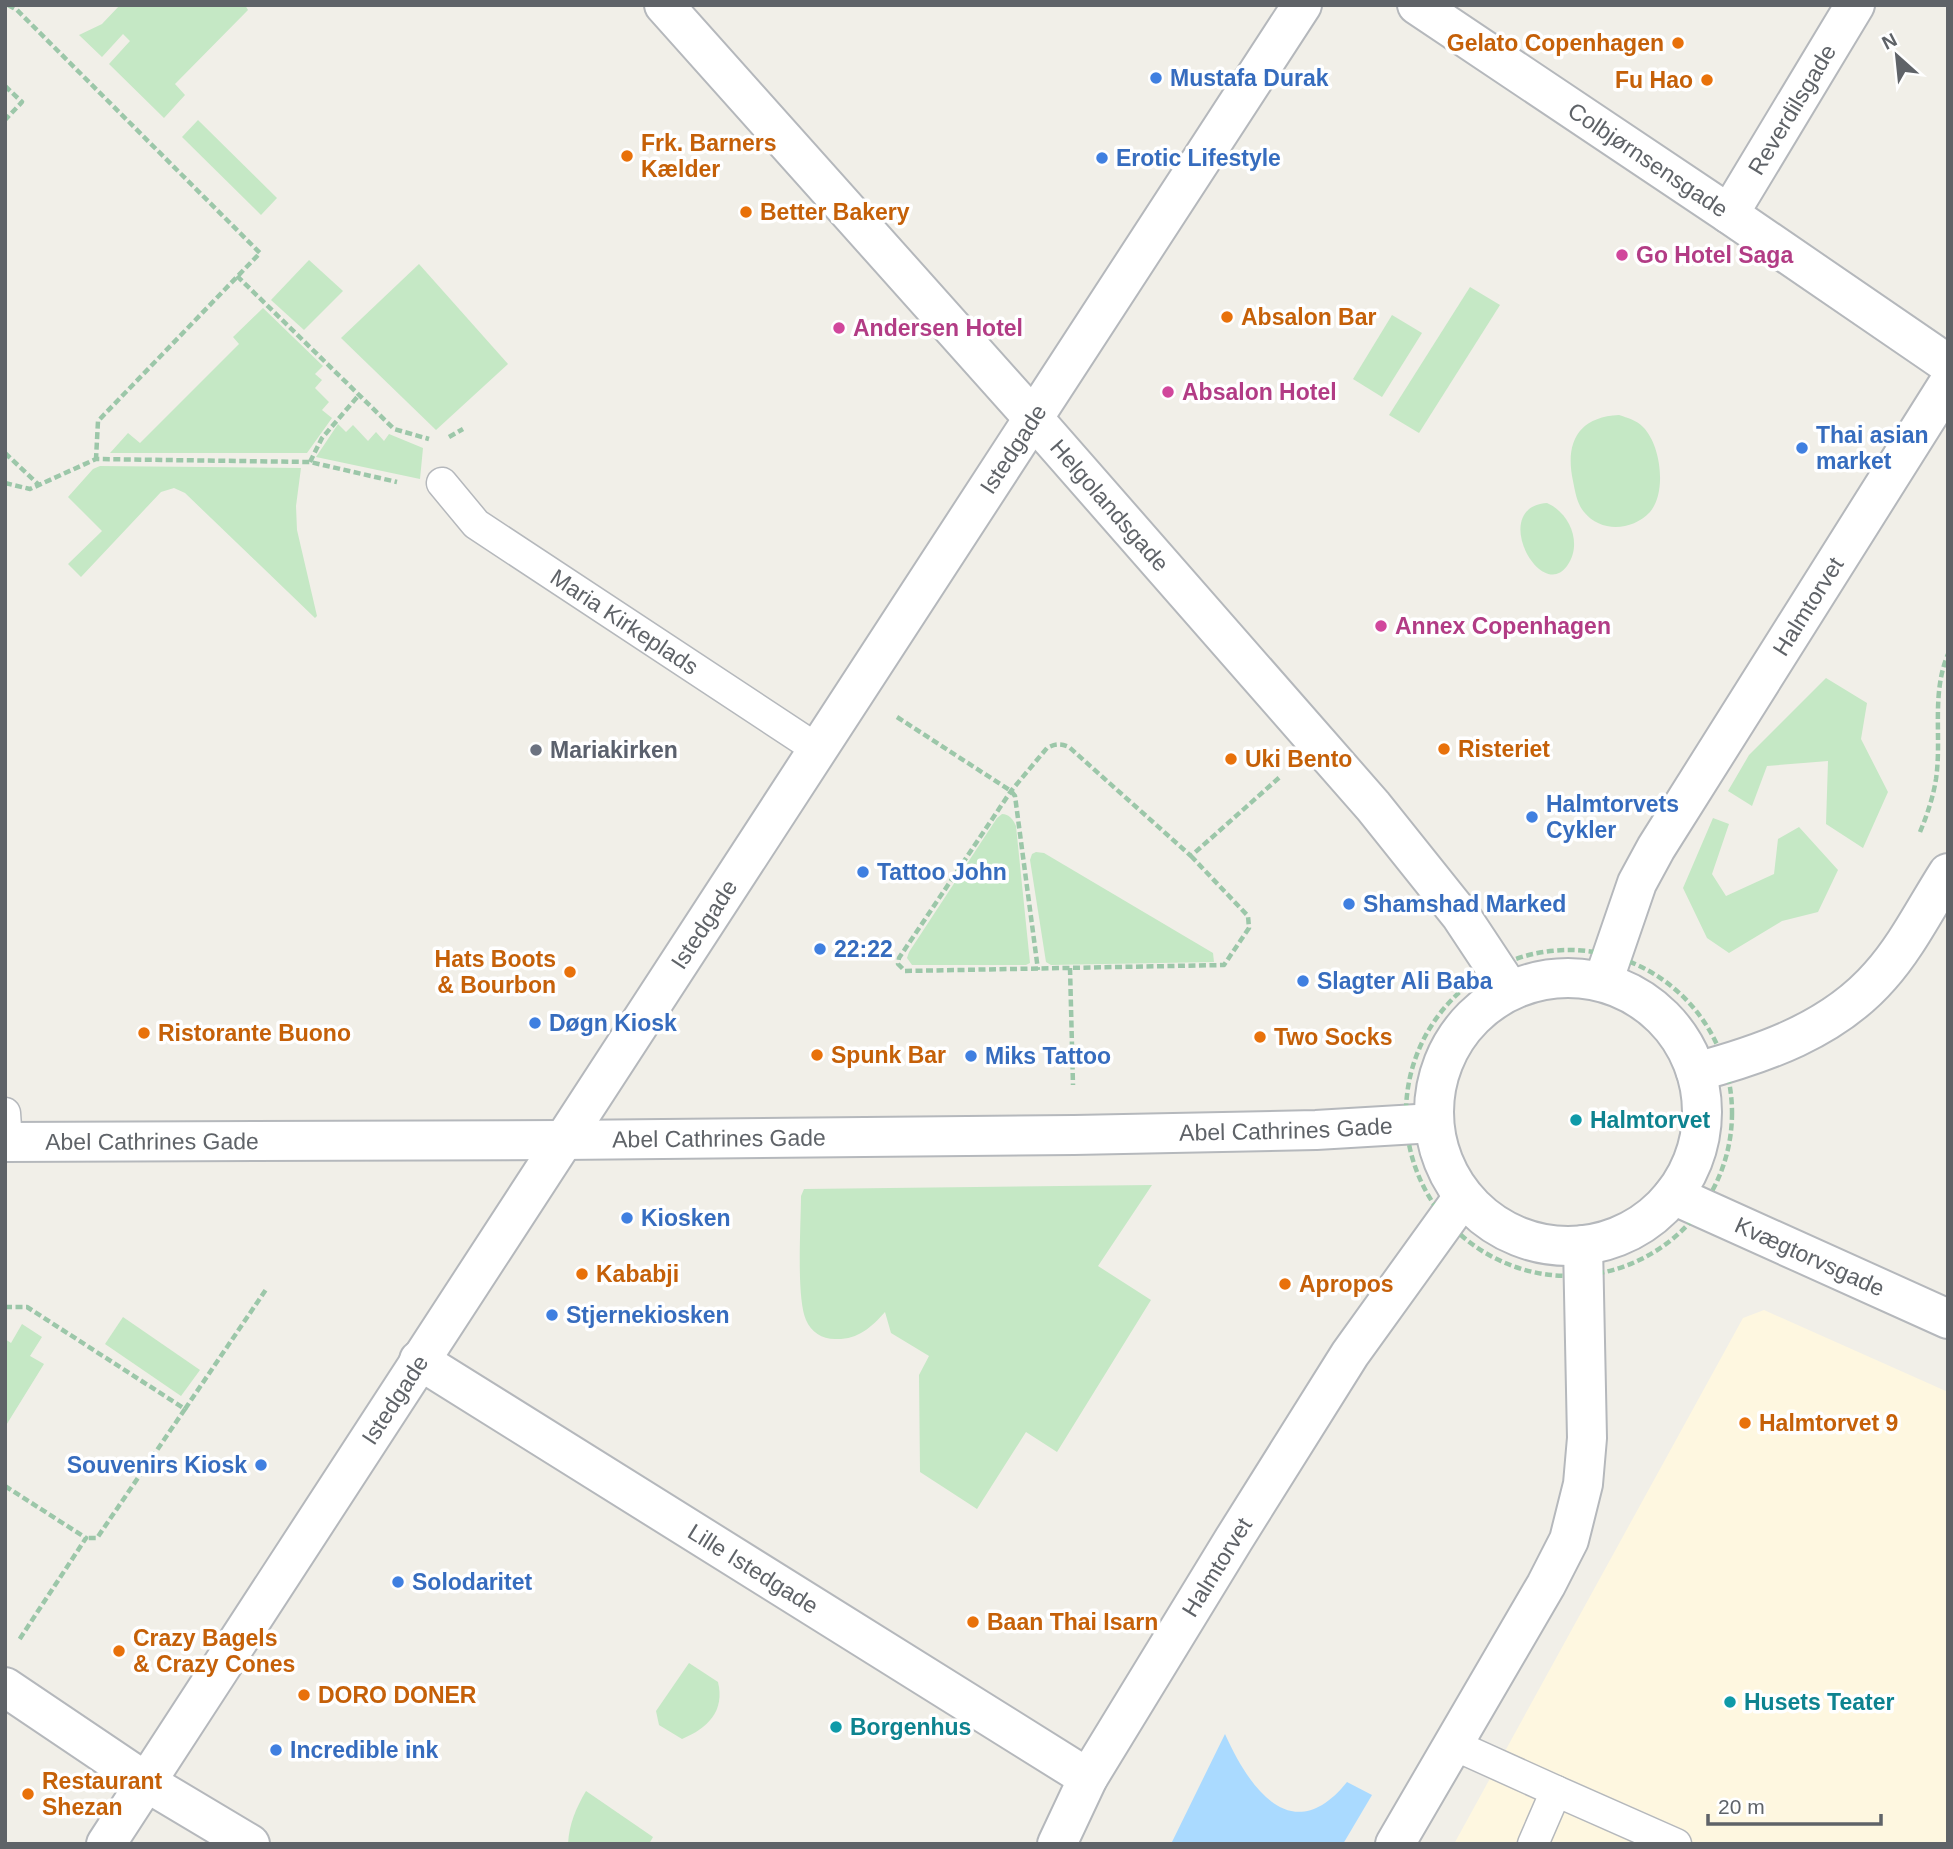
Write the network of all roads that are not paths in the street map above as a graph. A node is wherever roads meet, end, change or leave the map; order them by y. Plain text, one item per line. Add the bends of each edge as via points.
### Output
1 (664, 5) edge
2 (1302, 5) edge
3 (1417, 5) edge
4 (1855, 5) edge
5 (1730, 214) junction
6 (1948, 365) edge
7 (1948, 384) edge
8 (1033, 418) junction
9 (442, 483) road end
10 (817, 749) junction
11 (1948, 873) edge
12 (1608, 967) junction
13 (1502, 979) junction
14 (1696, 1072) junction
15 (1418, 1125) junction
16 (6, 1132) edge
17 (562, 1140) junction
18 (1673, 1195) junction
19 (1455, 1209) junction
20 (1583, 1260) junction
21 (1948, 1319) edge
22 (419, 1360) junction
23 (5, 1687) edge
24 (1452, 1744) junction
25 (1088, 1778) junction
26 (146, 1782) junction
27 (1556, 1791) junction
28 (106, 1844) edge
29 (250, 1844) edge
30 (1057, 1844) edge
31 (1395, 1844) edge
32 (1533, 1844) edge
33 (1676, 1844) edge

1 - 8 street, Helgolandsgade
2 - 8 street, Istedgade
3 - 5 street, Colbjørnsensgade
4 - 5 street, Reverdilsgade
5 - 6 street, Colbjørnsensgade
7 - 12 street, Halmtorvet via 1656,848 1637,883
8 - 10 street, Istedgade
8 - 13 street, Helgolandsgade via 1422,864
9 - 10 lane, Maria Kirkeplads via 476,524
10 - 17 street, Istedgade
11 - 14 street via 1897,955 1862,996 1812,1030 1778,1046
12 - 13 street via 1579,978
12 - 14 street via 1662,1016 1687,1050
13 - 15 street via 1450,1045 1433,1097
14 - 18 street via 1701,1130 1687,1176
15 - 17 street, Abel Cathrines Gade via 1074,1135
15 - 19 street via 1436,1143
16 - 17 street, Abel Cathrines Gade
17 - 22 street, Istedgade
18 - 20 street via 1656,1216
18 - 21 street, Kvægtorvsgade
19 - 20 street via 1517,1237 1560,1247
19 - 25 street, Halmtorvet via 1350,1354
20 - 24 street via 1587,1438 1577,1512 1558,1564
22 - 25 street, Lille Istedgade
22 - 26 street, Istedgade
23 - 26 street
24 - 27 lane
24 - 31 street
25 - 30 street, Halmtorvet
26 - 28 street, Istedgade
26 - 29 street
27 - 32 lane
27 - 33 lane

